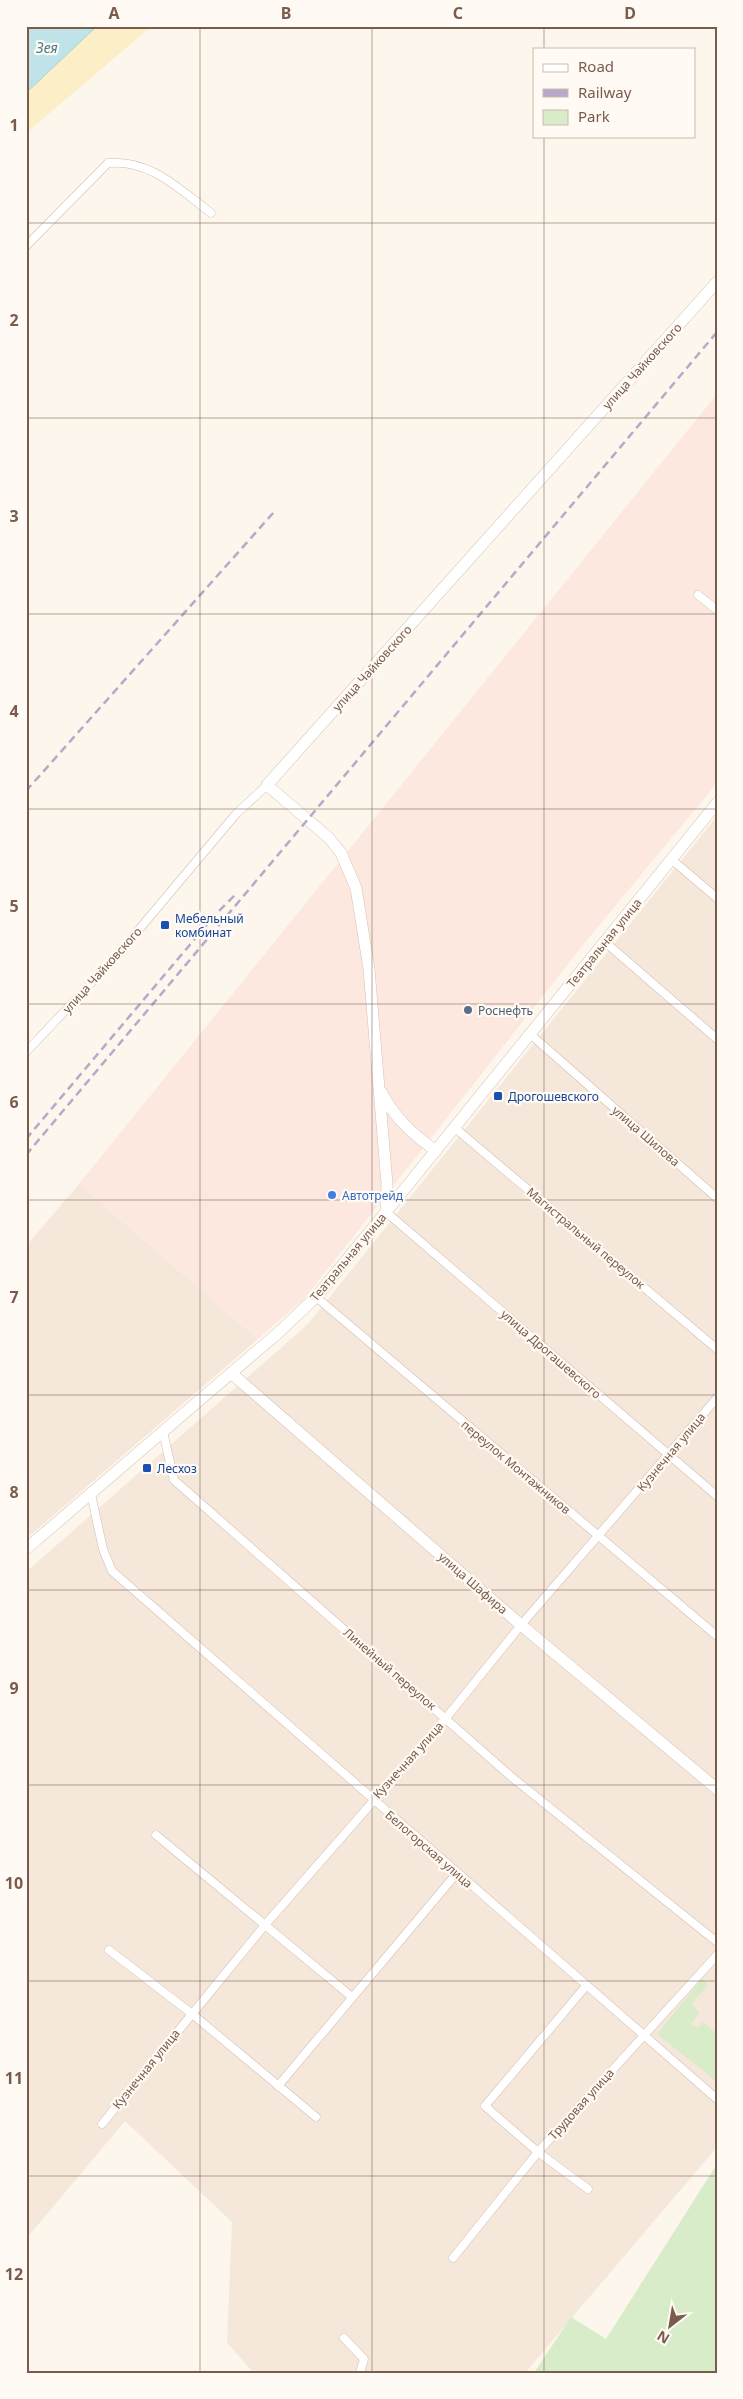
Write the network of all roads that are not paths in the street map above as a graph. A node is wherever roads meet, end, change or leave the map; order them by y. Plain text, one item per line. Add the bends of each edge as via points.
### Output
1 (211, 213) dead end
2 (26, 246) edge
3 (717, 282) edge
4 (698, 595) dead end
5 (717, 610) edge
6 (266, 785) junction
7 (717, 803) edge
8 (671, 860) junction
9 (717, 898) edge
10 (606, 942) junction
11 (530, 1034) junction
12 (717, 1039) edge
13 (26, 1052) edge
14 (379, 1087) junction
15 (455, 1128) junction
16 (436, 1151) junction
17 (717, 1198) edge
18 (386, 1212) junction
19 (316, 1297) junction
20 (717, 1349) edge
21 (231, 1373) junction
22 (717, 1398) edge
23 (163, 1432) junction
24 (668, 1454) junction
25 (91, 1494) junction
26 (717, 1496) edge
27 (598, 1538) junction
28 (26, 1549) edge
29 (521, 1625) junction
30 (717, 1636) edge
31 (446, 1718) junction
32 (717, 1789) edge
33 (372, 1800) junction
34 (156, 1836) dead end
35 (457, 1873) junction
36 (265, 1925) junction
37 (717, 1942) edge
38 (109, 1950) dead end
39 (717, 1956) edge
40 (586, 1986) junction
41 (352, 1997) junction
42 (191, 2012) junction
43 (643, 2036) junction
44 (278, 2086) junction
45 (717, 2099) edge
46 (316, 2118) dead end
47 (102, 2124) dead end
48 (538, 2152) junction
49 (588, 2189) dead end
50 (453, 2258) dead end
51 (344, 2338) dead end
52 (360, 2373) edge

1 - 2 street via 146,168 126,161 108,163
3 - 6 street, улица Чайковского
4 - 5 street
6 - 13 street, улица Чайковского via 236,814 115,958
6 - 14 street via 329,838 348,866 356,888 369,969
7 - 8 street, Театральная улица
8 - 9 street
8 - 10 street, Театральная улица
10 - 11 street, Театральная улица
10 - 12 street
11 - 15 street, Театральная улица
11 - 17 street, улица Шилова
14 - 16 street via 399,1120
14 - 18 street via 387,1184
15 - 16 street, Театральная улица
15 - 20 street, Магистральный переулок
16 - 18 street, Театральная улица
18 - 19 street, Театральная улица
18 - 24 street, улица Дрогашевского
19 - 21 street, Театральная улица
19 - 27 street, переулок Монтажников
21 - 23 street, Театральная улица
21 - 29 street, улица Шафира
22 - 24 street, Кузнечная улица
23 - 25 street, Театральная улица
23 - 31 street, Линейный переулок via 174,1480
24 - 26 street, улица Дрогашевского
24 - 27 street, Кузнечная улица
25 - 28 street, Театральная улица
25 - 33 street, Белогорская улица via 103,1549 112,1571
27 - 29 street, Кузнечная улица
27 - 30 street, переулок Монтажников
29 - 31 street, Кузнечная улица
29 - 32 street, улица Шафира
31 - 33 street, Кузнечная улица
31 - 37 street, Линейный переулок via 514,1779
33 - 35 street, Белогорская улица
33 - 36 street, Кузнечная улица
34 - 36 street
35 - 40 street, Белогорская улица
35 - 41 street
36 - 41 street
36 - 42 street, Кузнечная улица
38 - 42 street
39 - 43 street, Трудовая улица
40 - 43 street, Белогорская улица
40 - 48 street via 485,2106
41 - 44 street
42 - 44 street
42 - 47 street, Кузнечная улица
43 - 45 street, Белогорская улица
43 - 48 street, Трудовая улица
44 - 46 street
48 - 49 street
48 - 50 street, Трудовая улица
51 - 52 street via 364,2359

